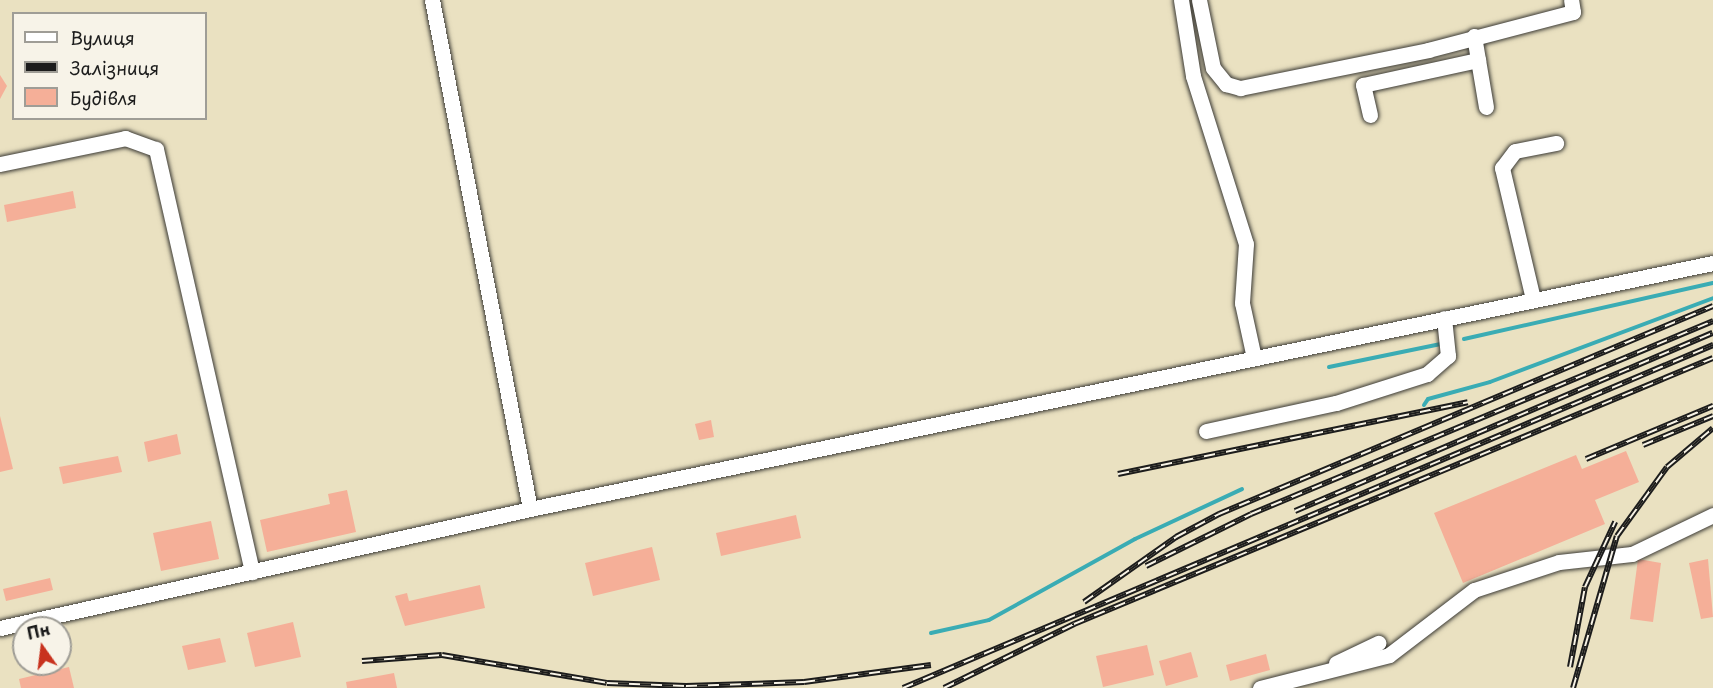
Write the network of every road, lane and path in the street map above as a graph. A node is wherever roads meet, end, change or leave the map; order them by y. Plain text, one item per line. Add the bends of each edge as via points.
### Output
1 (432, 0) edge
2 (1180, 0) edge
3 (1199, 0) edge
4 (1571, 0) edge
5 (1474, 36) junction
6 (1478, 60) junction
7 (1486, 107) dead end
8 (1370, 115) dead end
9 (1556, 142) dead end
10 (0, 164) edge
11 (1713, 263) edge
12 (1533, 299) junction
13 (1444, 318) junction
14 (1254, 358) junction
15 (1206, 431) dead end
16 (530, 509) junction
17 (1713, 515) edge
18 (252, 572) junction
19 (0, 628) edge
20 (1378, 643) dead end
21 (1314, 674) junction
22 (1260, 688) edge

1 - 16 lane
2 - 14 lane via 1193,76 1246,244 1242,303
3 - 5 lane via 1213,68 1226,84 1240,88
4 - 5 lane via 1573,12
5 - 6 lane
6 - 7 lane
6 - 8 lane via 1363,85
9 - 12 lane via 1515,151 1503,168
10 - 18 lane via 125,138 156,149
11 - 12 lane
12 - 13 lane
13 - 14 lane
13 - 15 lane via 1448,356 1427,374 1336,403
14 - 16 lane
16 - 18 lane
17 - 21 lane via 1632,554 1559,562 1474,590 1389,654
18 - 19 lane
20 - 21 lane
21 - 22 lane

